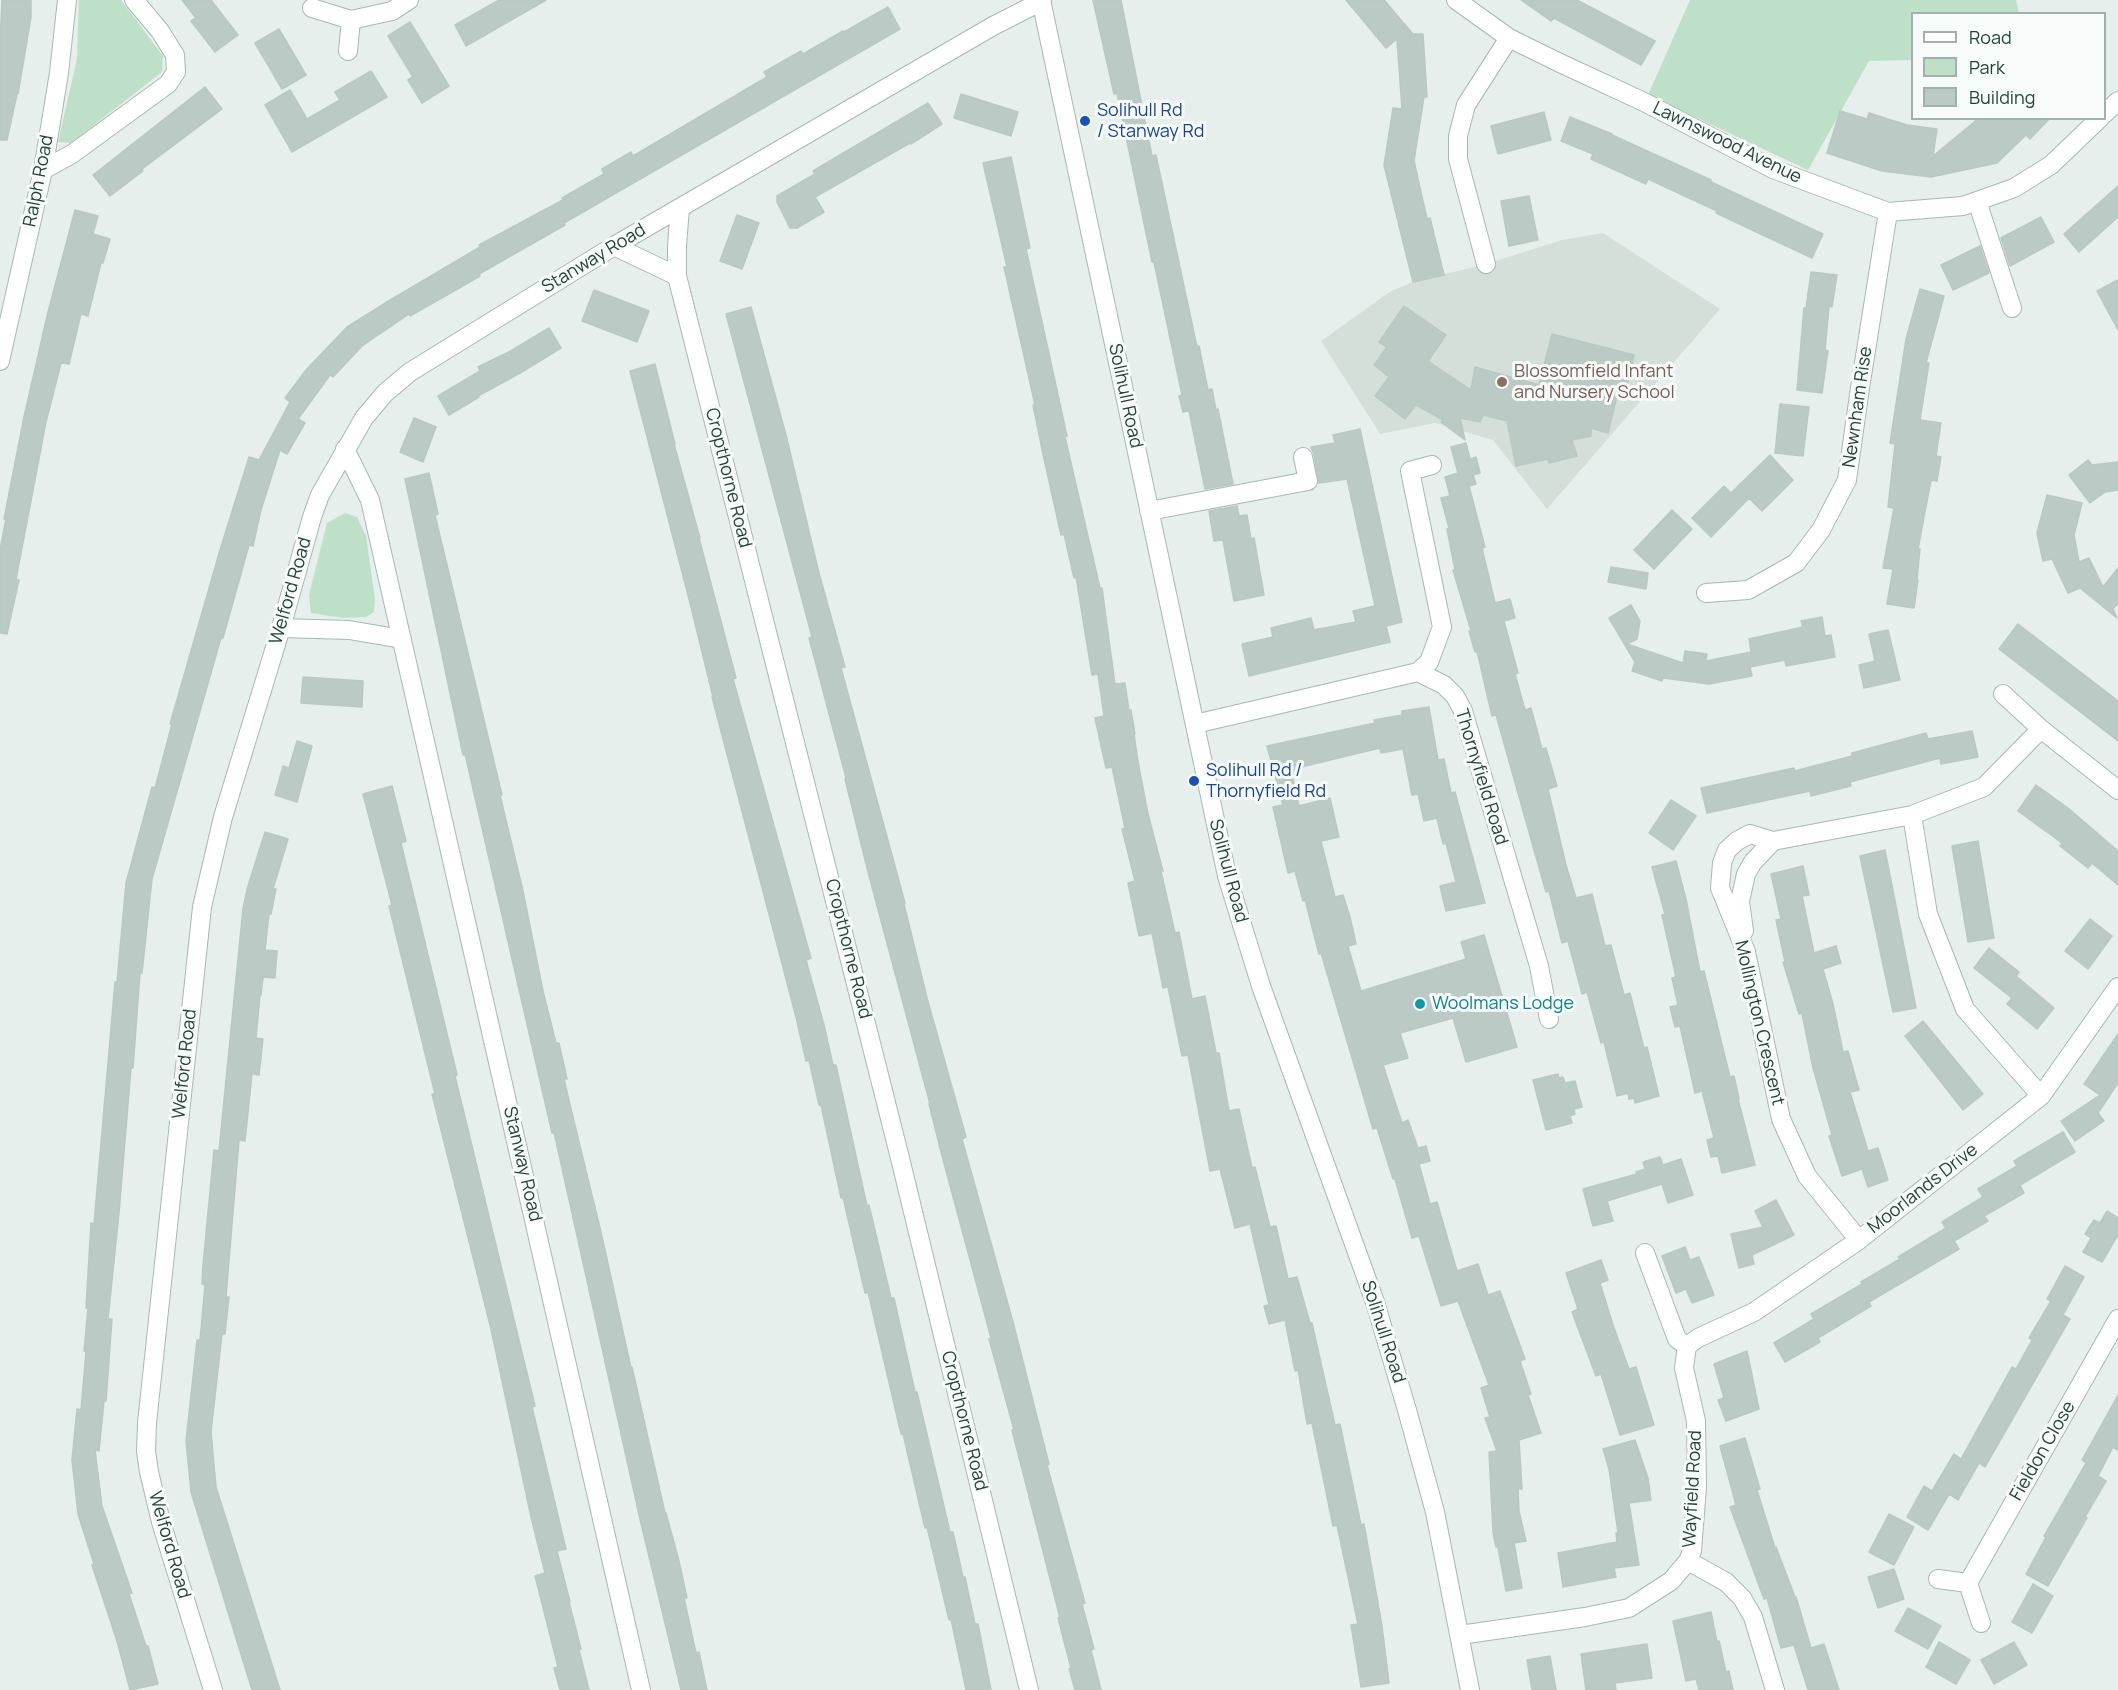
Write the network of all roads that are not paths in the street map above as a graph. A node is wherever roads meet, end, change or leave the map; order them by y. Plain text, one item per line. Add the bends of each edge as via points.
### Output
1 (67, 0) edge
2 (134, 0) edge
3 (409, 0) edge
4 (1456, 0) edge
5 (1042, 1) edge
6 (312, 8) dead end
7 (351, 20) junction
8 (1509, 38) junction
9 (348, 51) dead end
10 (2098, 120) edge
11 (43, 170) junction
12 (1977, 201) junction
13 (680, 208) junction
14 (1888, 212) junction
15 (614, 246) junction
16 (1486, 264) dead end
17 (677, 276) junction
18 (2012, 308) dead end
19 (0, 361) edge
20 (345, 450) junction
21 (1303, 457) dead end
22 (1432, 465) dead end
23 (1149, 511) junction
24 (1706, 593) dead end
25 (281, 628) junction
26 (402, 639) junction
27 (1418, 672) junction
28 (2002, 694) dead end
29 (1195, 724) junction
30 (2041, 729) junction
31 (2118, 790) edge
32 (1912, 815) junction
33 (1773, 841) junction
34 (1746, 952) junction
35 (2116, 995) edge
36 (1549, 1019) dead end
37 (2041, 1096) junction
38 (1859, 1240) junction
39 (1645, 1253) dead end
40 (2118, 1319) edge
41 (1687, 1346) junction
42 (1688, 1561) junction
43 (1938, 1579) dead end
44 (1968, 1583) junction
45 (1982, 1623) dead end
46 (1460, 1635) junction
47 (213, 1690) edge
48 (641, 1690) edge
49 (1029, 1690) edge
50 (1470, 1690) edge
51 (1775, 1690) edge

1 - 11 street, Ralph Road
2 - 11 street via 175,55 176,72 168,84 72,154
3 - 7 street via 392,10
4 - 8 street, Lawnswood Avenue
5 - 13 street, Stanway Road
5 - 23 street, Solihull Road
6 - 7 street
7 - 9 street
8 - 14 street, Lawnswood Avenue via 1773,169
8 - 16 street via 1466,105 1458,136 1458,159
10 - 12 street, Lawnswood Avenue via 2050,165 2014,188
11 - 19 street, Ralph Road
12 - 14 street, Lawnswood Avenue via 1963,206
12 - 18 street
13 - 15 street, Stanway Road
13 - 17 street, Cropthorne Road
14 - 24 street, Newnham Rise via 1847,480 1821,530 1796,562 1748,590
15 - 17 street
15 - 20 street, Stanway Road via 410,372 364,418
17 - 49 street, Cropthorne Road via 897,1143
20 - 25 street, Welford Road via 312,517
20 - 26 street, Stanway Road via 370,500
21 - 23 street via 1308,481
22 - 27 street via 1410,471 1442,627 1429,662
23 - 29 street, Solihull Road
25 - 26 street via 349,630
25 - 47 street, Welford Road via 223,817 202,907 147,1424 146,1451 161,1522
26 - 48 street, Stanway Road
27 - 29 street
27 - 36 street, Thornyfield Road via 1444,684 1463,711 1539,966
28 - 30 street
29 - 46 street, Solihull Road via 1227,876 1260,986 1375,1302 1407,1410 1436,1512
30 - 31 street
30 - 32 street, Mollington Crescent via 1984,787
32 - 33 street, Mollington Crescent
32 - 37 street via 1928,914 1965,1010
33 - 34 street via 1753,862 1743,886 1740,901
33 - 34 street, Mollington Crescent via 1750,834 1727,850 1722,863 1720,888
34 - 38 street, Mollington Crescent via 1781,1119 1807,1176
35 - 37 street, Moorlands Drive
37 - 38 street, Moorlands Drive
38 - 41 street, Moorlands Drive via 1754,1312
39 - 41 street via 1677,1339
40 - 44 street, Fieldon Close
41 - 42 street, Wayfield Road via 1684,1368 1696,1421 1697,1454 1694,1532
42 - 46 street, Wayfield Road via 1671,1581 1629,1608
42 - 51 street via 1726,1582 1742,1598 1753,1617
43 - 44 street
44 - 45 street
46 - 50 street, Solihull Road

